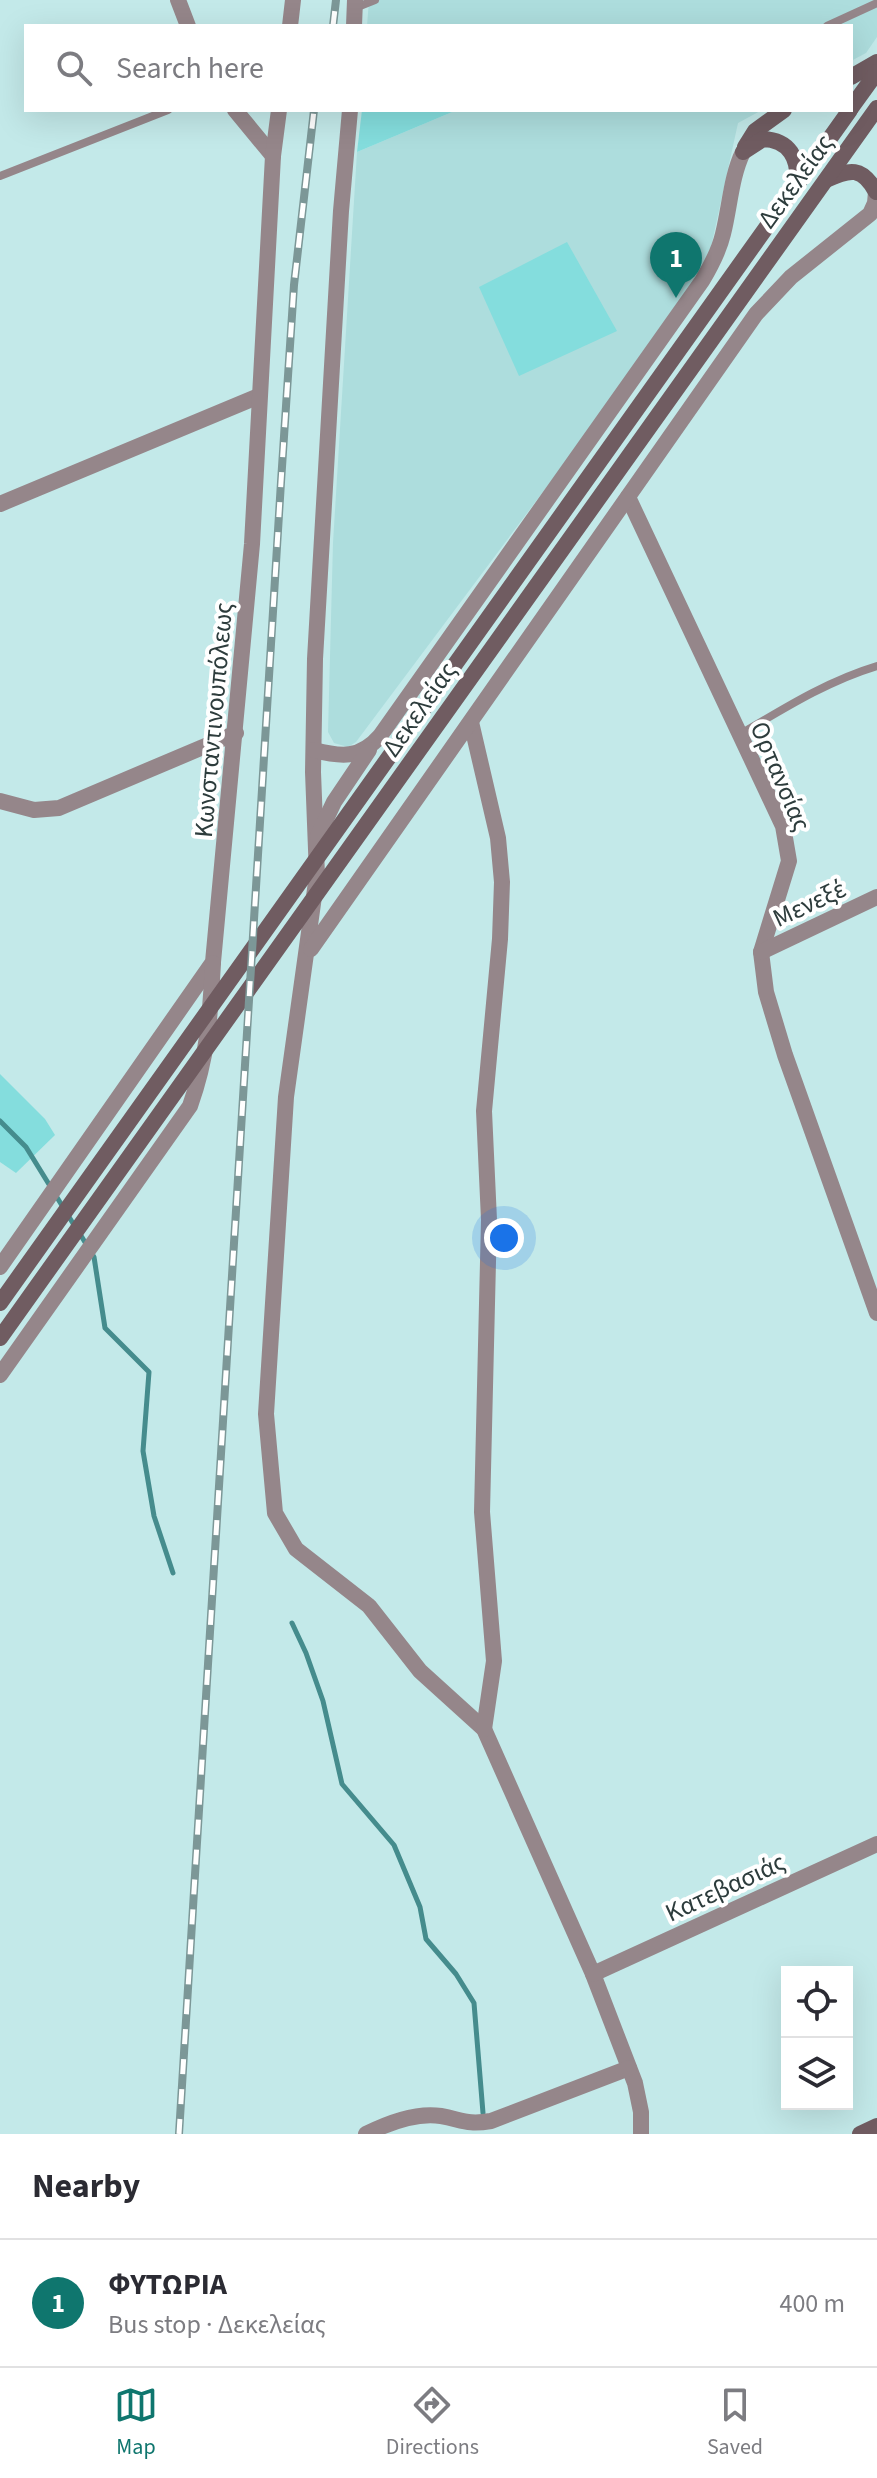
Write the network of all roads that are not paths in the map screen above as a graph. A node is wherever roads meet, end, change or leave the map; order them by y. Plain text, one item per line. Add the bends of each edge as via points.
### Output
1 (178, 0) edge
2 (293, 0) edge
3 (375, 0) edge
4 (877, 3) edge
5 (355, 4) edge
6 (187, 24) edge
7 (290, 24) edge
8 (354, 24) edge
9 (831, 24) edge
10 (877, 62) edge
11 (877, 72) edge
12 (853, 76) edge
13 (853, 105) edge
14 (877, 108) edge
15 (163, 112) edge
16 (237, 112) edge
17 (279, 112) edge
18 (350, 112) edge
19 (781, 112) edge
20 (848, 112) edge
21 (743, 152) junction
22 (273, 156) junction
23 (0, 176) edge
24 (825, 181) junction
25 (797, 183) junction
26 (877, 191) edge
27 (259, 396) junction
28 (628, 497) junction
29 (0, 504) edge
30 (877, 666) edge
31 (471, 722) junction
32 (236, 733) junction
33 (738, 735) junction
34 (370, 748) junction
35 (314, 750) junction
36 (0, 801) edge
37 (315, 841) junction
38 (877, 897) edge
39 (761, 952) junction
40 (308, 953) junction
41 (213, 962) junction
42 (164, 1035) junction
43 (209, 1039) junction
44 (0, 1267) edge
45 (0, 1303) edge
46 (877, 1313) edge
47 (0, 1338) edge
48 (0, 1375) edge
49 (484, 1729) junction
50 (877, 1844) edge
51 (593, 1974) junction
52 (629, 2068) junction
53 (877, 2126) edge
54 (366, 2134) edge
55 (641, 2134) edge
56 (860, 2134) edge

1 - 6 street
2 - 7 street
3 - 5 lane
4 - 9 lane
5 - 8 street
10 - 12 main road
11 - 13 main road, Δεκελείας
14 - 24 main road, Δεκελείας
15 - 23 lane
16 - 22 street
17 - 22 street, Κωνσταντινουπόλεως
18 - 35 street via 315,659
19 - 21 main road via 755,131
20 - 25 main road, Δεκελείας
21 - 25 main road via 763,139 781,142 795,157
21 - 34 street via 723,234 702,281
22 - 27 street, Κωνσταντινουπόλεως
24 - 26 main road via 858,172
24 - 47 main road, Δεκελείας
25 - 45 main road, Δεκελείας
26 - 28 street via 870,214 772,294
27 - 29 street
27 - 32 street, Κωνσταντινουπόλεως
28 - 31 street
28 - 33 street, Ορτανσίας
30 - 33 lane via 818,690
31 - 40 street
31 - 49 street via 498,838 502,882 484,1111 489,1220 482,1512 494,1661
32 - 36 street via 59,808 34,810
32 - 41 street, Κωνσταντινουπόλεως
33 - 39 street, Ορτανσίας via 783,826 789,861
34 - 35 street via 352,756
34 - 37 street
35 - 37 street
37 - 40 street via 317,875
38 - 39 street, Μενεξέ
39 - 46 street, Ορτανσίας via 766,992 785,1055
40 - 49 street via 286,1097 266,1414 275,1513 296,1549 369,1606 420,1671
41 - 42 street, Κωνσταντινουπόλεως
41 - 43 street
42 - 43 street
42 - 44 street, Κωνσταντινουπόλεως
43 - 48 street via 190,1106
49 - 51 street
50 - 51 street, Κατεβασιάς
51 - 52 street
52 - 54 street via 491,2121 470,2125 439,2116 415,2118
52 - 55 street
53 - 56 main road

